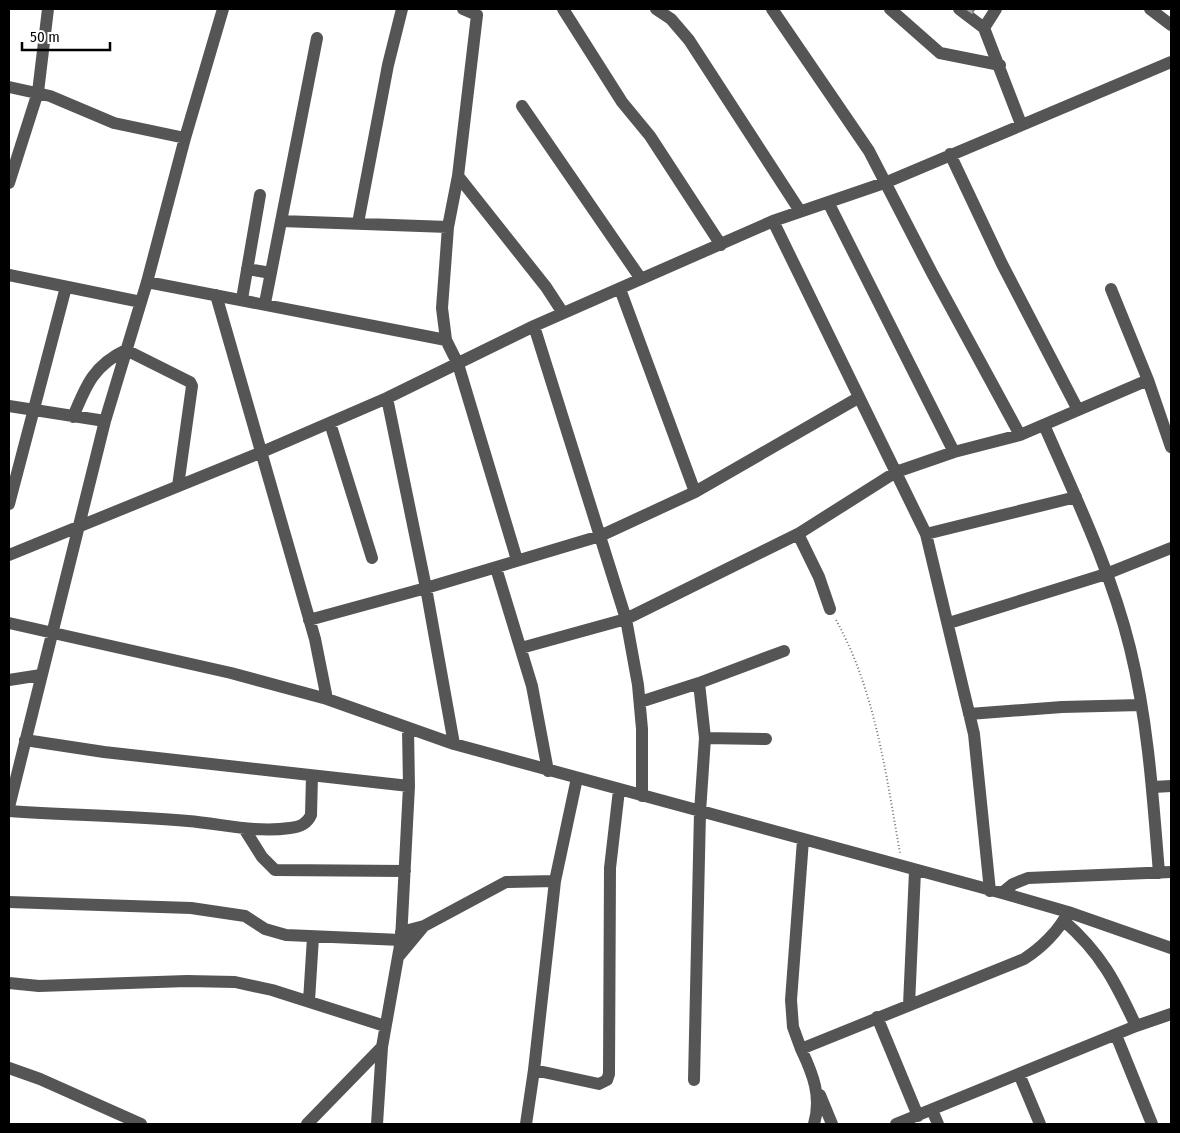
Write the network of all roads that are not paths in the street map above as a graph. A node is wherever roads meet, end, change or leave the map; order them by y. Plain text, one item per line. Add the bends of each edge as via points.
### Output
1 (48, 9) edge
2 (223, 9) edge
3 (402, 9) edge
4 (463, 9) edge
5 (564, 9) edge
6 (656, 9) edge
7 (772, 9) edge
8 (890, 9) edge
9 (959, 9) edge
10 (996, 9) edge
11 (1150, 9) edge
12 (478, 12) edge
13 (1171, 25) edge
14 (984, 28) junction
15 (317, 38) dead end
16 (1171, 64) edge
17 (1000, 65) junction
18 (9, 87) edge
19 (38, 92) junction
20 (522, 106) dead end
21 (1021, 124) junction
22 (185, 138) junction
23 (950, 154) junction
24 (10, 176) edge
25 (458, 176) junction
26 (887, 182) junction
27 (260, 195) dead end
28 (828, 202) junction
29 (800, 211) junction
30 (281, 220) junction
31 (773, 221) junction
32 (358, 223) junction
33 (448, 227) junction
34 (721, 245) junction
35 (247, 269) junction
36 (271, 273) junction
37 (9, 275) edge
38 (641, 280) junction
39 (147, 282) junction
40 (66, 287) junction
41 (620, 289) junction
42 (1111, 289) dead end
43 (216, 295) junction
44 (242, 299) junction
45 (140, 302) junction
46 (265, 303) junction
47 (563, 313) junction
48 (534, 326) junction
49 (446, 340) junction
50 (126, 350) junction
51 (458, 364) junction
52 (1148, 380) junction
53 (386, 398) junction
54 (858, 398) junction
55 (9, 406) edge
56 (1078, 410) junction
57 (34, 411) junction
58 (73, 417) junction
59 (105, 421) junction
60 (330, 423) junction
61 (1044, 426) junction
62 (1020, 435) junction
63 (1171, 447) edge
64 (262, 452) junction
65 (954, 452) junction
66 (896, 472) junction
67 (178, 486) junction
68 (696, 492) junction
69 (1076, 497) junction
70 (9, 504) edge
71 (78, 526) junction
72 (798, 534) junction
73 (926, 534) junction
74 (600, 536) junction
75 (1171, 548) edge
76 (9, 555) edge
77 (372, 558) dead end
78 (517, 560) junction
79 (496, 568) junction
80 (1106, 574) junction
81 (426, 588) junction
82 (830, 609) road end
83 (626, 619) junction
84 (309, 620) junction
85 (9, 623) edge
86 (949, 623) junction
87 (52, 632) junction
88 (521, 648) junction
89 (784, 651) dead end
90 (41, 675) junction
91 (9, 680) edge
92 (699, 683) junction
93 (327, 699) junction
94 (640, 702) junction
95 (1141, 705) junction
96 (970, 714) junction
97 (408, 730) junction
98 (705, 738) junction
99 (766, 739) dead end
100 (454, 744) junction
101 (24, 746) junction
102 (9, 757) edge
103 (548, 770) junction
104 (312, 776) junction
105 (577, 778) junction
106 (409, 786) junction
107 (1171, 786) edge
108 (1152, 787) junction
109 (619, 790) junction
110 (642, 796) junction
111 (9, 807) edge
112 (9, 811) edge
113 (700, 812) junction
114 (245, 830) junction
115 (803, 840) junction
116 (909, 868) junction
117 (405, 871) junction
118 (1165, 872) edge
119 (555, 881) junction
120 (996, 892) junction
121 (9, 902) edge
122 (1066, 916) junction
123 (424, 926) junction
124 (401, 936) junction
125 (313, 937) junction
126 (1171, 948) edge
127 (399, 956) junction
128 (9, 983) edge
129 (309, 1001) junction
130 (909, 1005) junction
131 (1171, 1014) edge
132 (877, 1016) junction
133 (385, 1026) junction
134 (1136, 1026) junction
135 (1116, 1035) junction
136 (382, 1046) junction
137 (801, 1049) junction
138 (9, 1068) edge
139 (534, 1070) junction
140 (1019, 1074) junction
141 (813, 1079) junction
142 (694, 1080) dead end
143 (932, 1110) junction
144 (918, 1116) junction
145 (141, 1124) edge
146 (307, 1124) edge
147 (377, 1124) edge
148 (526, 1124) edge
149 (814, 1124) edge
150 (832, 1124) edge
151 (896, 1124) edge
152 (938, 1124) edge
153 (1040, 1124) edge
154 (1152, 1124) edge

1 - 19 street
2 - 22 street
3 - 32 street
4 - 12 street
5 - 34 street via 622,102 650,136
6 - 29 street via 671,19 690,40
7 - 26 street
8 - 17 street via 940,53
9 - 14 street
10 - 14 street
11 - 13 street
12 - 25 street
14 - 17 street
15 - 30 street
16 - 21 street
17 - 21 street
18 - 19 street
19 - 22 street via 114,123
19 - 24 street
20 - 38 street
21 - 23 street
22 - 39 street
23 - 26 street
23 - 56 street via 1002,264
25 - 33 street
25 - 47 street
26 - 28 street
26 - 62 street via 932,273
27 - 35 street
28 - 29 street
28 - 65 street
29 - 31 street
30 - 32 street
30 - 36 street
31 - 34 street
31 - 54 street
32 - 33 street
33 - 49 street via 442,308
34 - 38 street
35 - 36 street
35 - 44 street
36 - 46 street
37 - 40 street
38 - 41 street
39 - 43 street
39 - 45 street
40 - 45 street
40 - 57 street
41 - 47 street
41 - 68 street
42 - 52 street
43 - 44 street
43 - 64 street
44 - 46 street
45 - 50 street
46 - 49 street
47 - 48 street
48 - 51 street
48 - 74 street
49 - 51 street
50 - 58 street via 109,358 93,375
50 - 59 street
50 - 67 street via 190,382 192,386
51 - 53 street
51 - 78 street
52 - 56 street
52 - 63 street
53 - 60 street
53 - 81 street
54 - 66 street
54 - 68 street
55 - 57 street
56 - 61 street
57 - 58 street
57 - 70 street
58 - 59 street
59 - 71 street
60 - 64 street
60 - 77 street
61 - 62 street
61 - 69 street
62 - 65 street
64 - 67 street
64 - 84 street
65 - 66 street
66 - 72 street
66 - 73 street
67 - 71 street
68 - 74 street
69 - 73 street
69 - 80 street
71 - 76 street
71 - 87 street
72 - 82 street
72 - 83 street
73 - 86 street
74 - 78 street
74 - 83 street
75 - 80 street
78 - 79 street
79 - 81 street
79 - 88 street
80 - 86 street
80 - 95 street via 1130,648
81 - 84 street
81 - 100 street
83 - 88 street
83 - 94 street
84 - 93 street
85 - 87 street
86 - 96 street
87 - 90 street
87 - 93 street via 231,673
88 - 103 street via 536,703
89 - 92 street
90 - 91 street
90 - 101 street
92 - 94 street
92 - 98 street
93 - 97 street
94 - 110 street
95 - 96 street
95 - 108 street
96 - 120 street
97 - 100 street
97 - 106 street
98 - 99 street
98 - 113 street
100 - 103 street
101 - 102 street
101 - 104 street
101 - 111 street
103 - 105 street
104 - 106 street
104 - 114 street via 311,815 304,825
105 - 109 street
105 - 119 street
106 - 117 street
107 - 108 street
108 - 118 street
109 - 110 street
109 - 139 street via 610,868 609,1074 607,1080 599,1084
110 - 113 street
112 - 114 street via 190,822
113 - 115 street
113 - 142 street
114 - 117 street via 262,857 275,870
115 - 116 street
115 - 137 street via 792,1000 793,1027
116 - 120 street
116 - 130 street
117 - 124 street
118 - 120 street via 1028,878
119 - 123 street via 506,882
119 - 139 street
120 - 122 street
121 - 125 street via 191,908 245,916 278,934
122 - 126 street
122 - 130 street via 1024,959
122 - 134 street via 1102,960
123 - 124 street
123 - 127 street
124 - 125 street
124 - 127 street
125 - 129 street
127 - 133 street
128 - 129 street via 39,986 235,982
129 - 133 street
130 - 132 street
131 - 134 street
132 - 137 street
132 - 144 street
133 - 136 street
134 - 135 street
135 - 140 street
135 - 154 street
136 - 146 street
136 - 147 street
137 - 141 street
138 - 145 street
139 - 148 street
140 - 143 street
140 - 153 street
141 - 149 street via 818,1104
141 - 150 street
143 - 144 street
143 - 152 street
144 - 151 street

